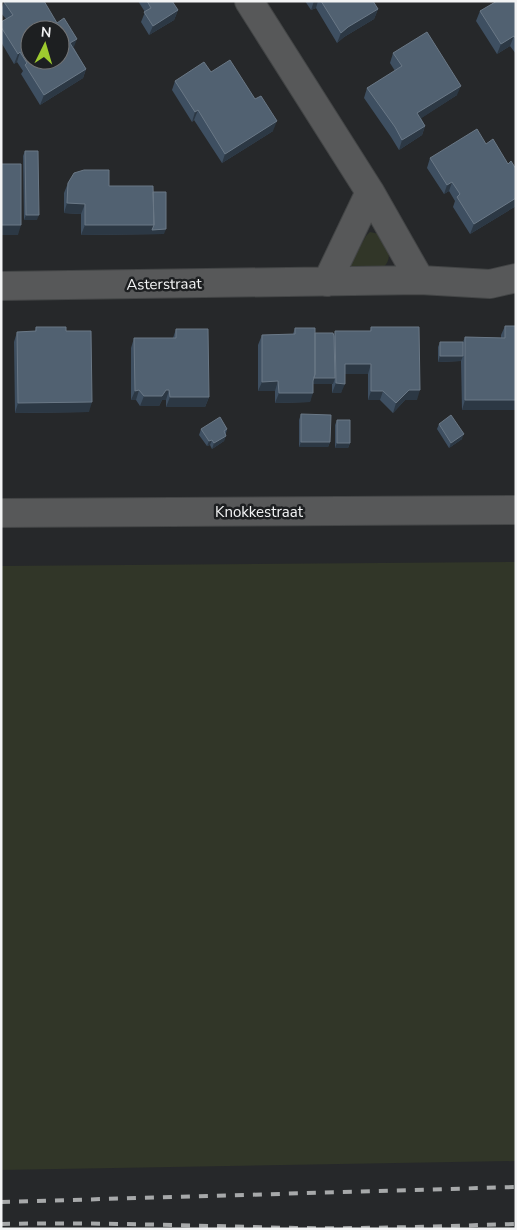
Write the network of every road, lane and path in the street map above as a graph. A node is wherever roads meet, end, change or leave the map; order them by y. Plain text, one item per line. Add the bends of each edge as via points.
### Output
1 (248, 1) edge
2 (370, 192) junction
3 (516, 278) edge
4 (420, 280) junction
5 (327, 282) junction
6 (1, 286) edge
7 (516, 510) edge
8 (1, 513) edge

1 - 2 street
2 - 4 street
2 - 5 street
3 - 4 street, Asterstraat via 490,284
4 - 5 street, Asterstraat
5 - 6 street, Asterstraat
7 - 8 street, Knokkestraat

